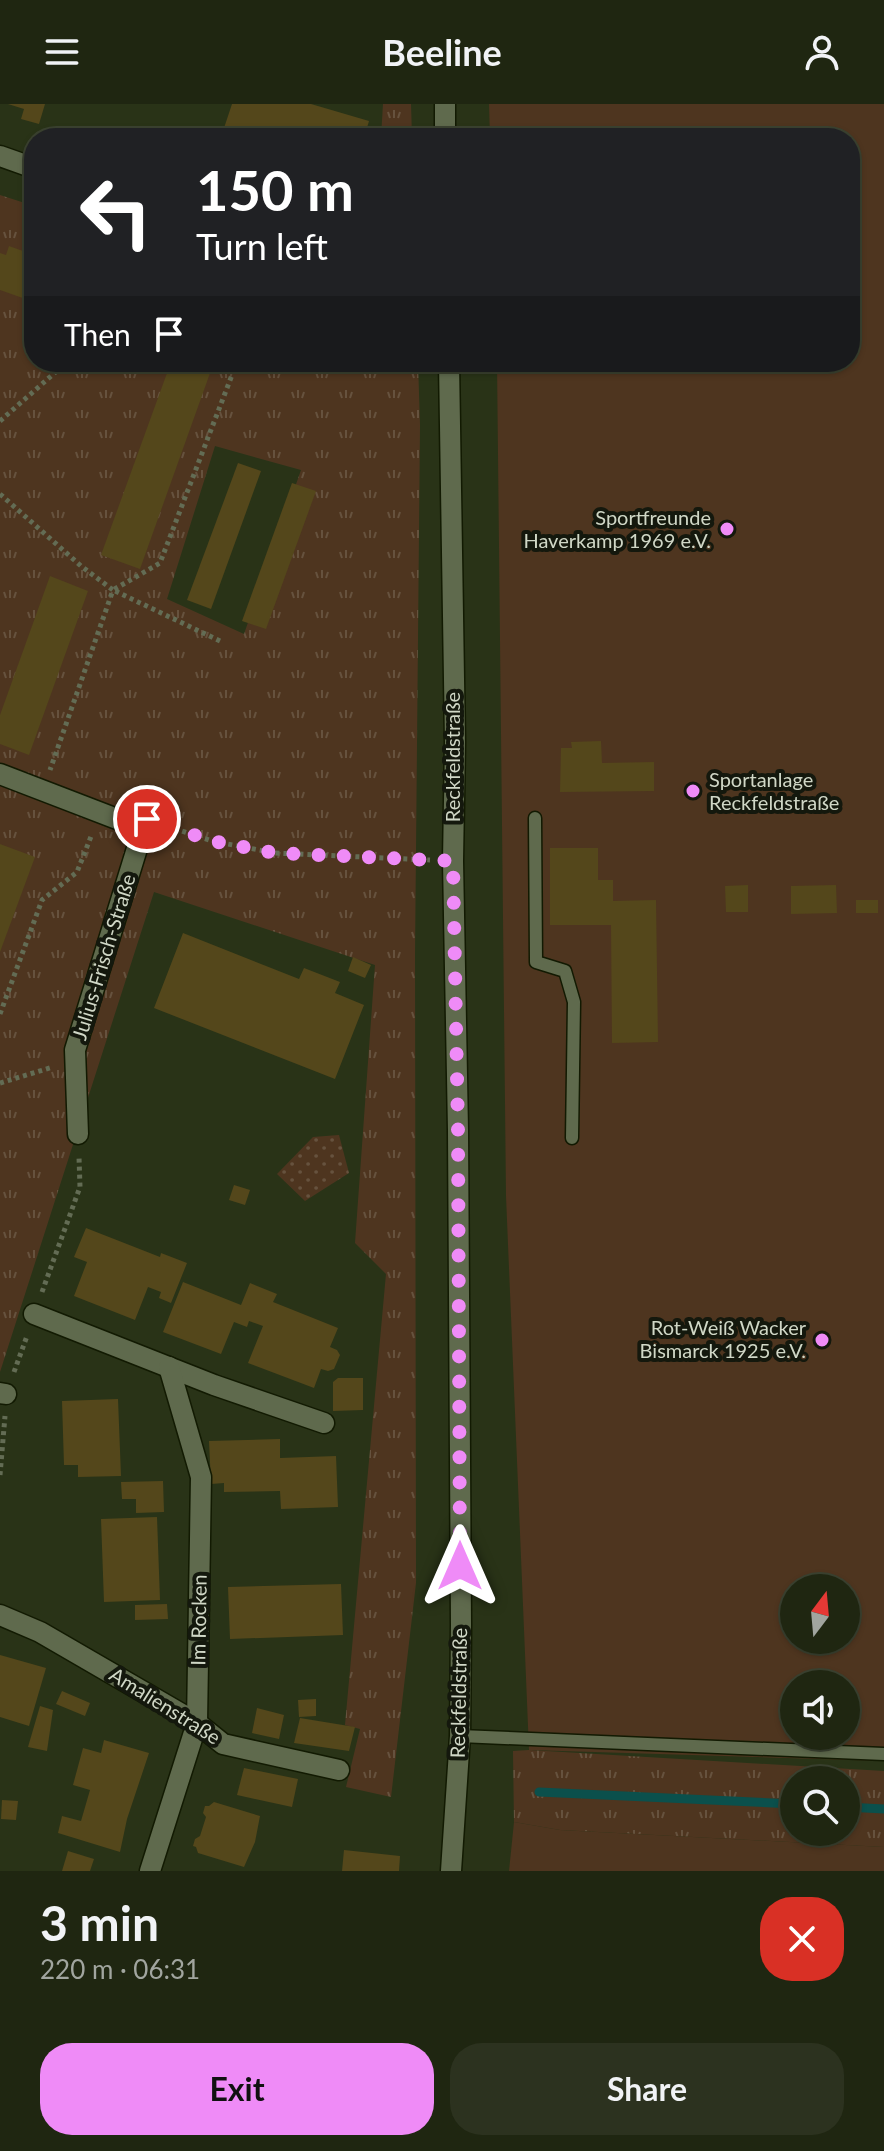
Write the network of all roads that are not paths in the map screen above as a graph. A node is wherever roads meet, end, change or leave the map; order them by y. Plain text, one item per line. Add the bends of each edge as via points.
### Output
1 (445, 104) edge
2 (445, 128) edge
3 (0, 156) edge
4 (24, 164) edge
5 (449, 372) edge
6 (0, 774) edge
7 (535, 818) dead end
8 (78, 1134) dead end
9 (572, 1138) dead end
10 (34, 1314) dead end
11 (169, 1367) junction
12 (324, 1423) dead end
13 (0, 1615) edge
14 (197, 1723) junction
15 (460, 1736) junction
16 (884, 1754) edge
17 (339, 1770) dead end
18 (150, 1871) edge
19 (451, 1871) edge

1 - 2 street
3 - 4 street
5 - 15 street, Reckfeldstraße
6 - 8 street, Julius-Frisch-Straße via 99,814 152,826 75,1050
7 - 9 lane via 536,962 565,971 574,1002
10 - 11 street
11 - 12 street
11 - 14 street, Im Rocken via 201,1477
13 - 14 street, Amalienstraße via 40,1632
14 - 17 street, Amalienstraße via 223,1744
14 - 18 street, Im Rocken
15 - 16 lane
15 - 19 street, Reckfeldstraße

